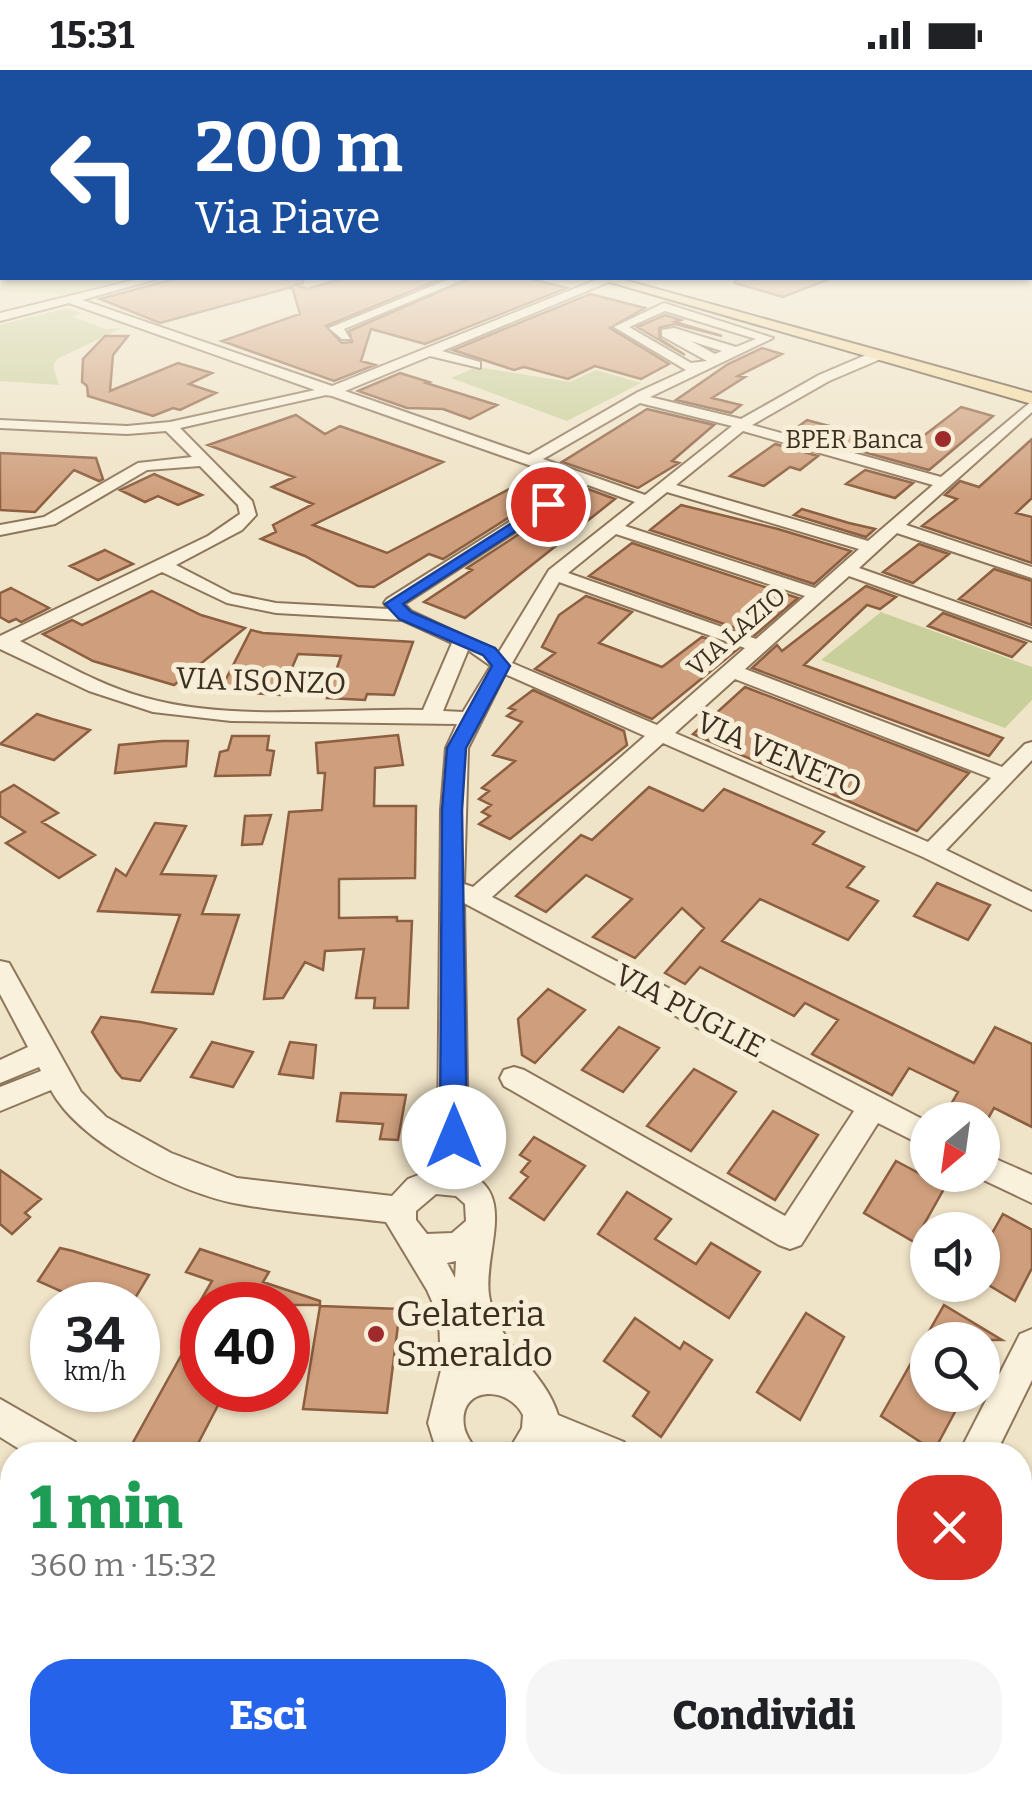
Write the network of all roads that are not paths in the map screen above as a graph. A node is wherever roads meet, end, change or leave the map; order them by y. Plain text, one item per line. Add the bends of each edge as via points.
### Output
1 (174, 336) edge
2 (465, 336) edge
3 (635, 336) edge
4 (763, 336) edge
5 (797, 336) edge
6 (428, 352) junction
7 (878, 355) junction
8 (475, 365) dead end
9 (688, 370) junction
10 (329, 391) junction
11 (638, 398) junction
12 (1032, 402) edge
13 (0, 424) edge
14 (741, 425) junction
15 (170, 426) junction
16 (531, 460) junction
17 (204, 461) junction
18 (586, 480) junction
19 (944, 483) junction
20 (667, 487) junction
21 (648, 501) junction
22 (612, 527) junction
23 (897, 528) junction
24 (0, 530) edge
25 (873, 548) junction
26 (162, 566) junction
27 (848, 570) junction
28 (1032, 573) edge
29 (555, 574) junction
30 (819, 595) junction
31 (405, 615) junction
32 (1032, 636) edge
33 (463, 640) junction
34 (3, 642) edge
35 (759, 647) junction
36 (501, 666) junction
37 (732, 671) junction
38 (432, 715) junction
39 (470, 719) junction
40 (658, 736) junction
41 (1032, 748) edge
42 (1006, 776) junction
43 (932, 852) junction
44 (464, 892) junction
45 (1032, 902) edge
46 (0, 970) edge
47 (50, 1065) junction
48 (0, 1072) edge
49 (514, 1078) dead end
50 (0, 1100) edge
51 (872, 1108) junction
52 (910, 1127) edge
53 (1000, 1174) edge
54 (448, 1180) junction
55 (1032, 1190) edge
56 (401, 1210) junction
57 (476, 1236) junction
58 (420, 1248) junction
59 (1032, 1346) edge
60 (518, 1381) junction
61 (456, 1392) junction
62 (0, 1417) edge
63 (532, 1440) edge
64 (41, 1442) edge
65 (453, 1442) edge
66 (983, 1442) edge

1 - 10 street
2 - 6 street
3 - 9 street
4 - 9 street
5 - 7 main road
6 - 8 street
6 - 10 street
7 - 12 main road
7 - 14 street
9 - 11 street
10 - 15 street
10 - 16 street
11 - 14 street
11 - 16 street
12 - 19 street, VIA LAZIO
13 - 15 street
14 - 19 street
14 - 20 street
15 - 17 street
16 - 18 street
17 - 24 street via 143,466 49,521
17 - 26 street via 246,504 248,515
18 - 21 street
18 - 31 street via 393,604
19 - 23 street, VIA LAZIO
20 - 21 street
20 - 25 street
21 - 22 street
22 - 29 street
22 - 30 street
23 - 25 street, VIA LAZIO
23 - 28 street
25 - 27 street, VIA LAZIO
26 - 31 street via 227,598 276,608
26 - 34 street
27 - 30 street, VIA LAZIO
27 - 32 street
29 - 35 street
29 - 36 street
30 - 35 street, VIA LAZIO
31 - 33 street, VIA VENETO
33 - 36 street, VIA VENETO
33 - 38 street
34 - 38 street, VIA ISONZO via 102,690 152,706 208,713
35 - 37 street, VIA LAZIO
36 - 39 street
36 - 40 street, VIA VENETO
37 - 40 street, VIA LAZIO
37 - 42 street
38 - 39 street, VIA ISONZO
39 - 44 street via 457,748
40 - 43 street, VIA VENETO
40 - 44 street, VIA LAZIO
41 - 42 street
42 - 43 street
43 - 45 street, VIA VENETO
44 - 51 street, VIA PUGLIE
44 - 54 street
46 - 47 street
47 - 48 street
47 - 50 street
47 - 56 street via 96,1126 160,1162 236,1191
49 - 51 street via 790,1235
51 - 52 street, VIA PUGLIE
53 - 55 street
54 - 56 street via 418,1187
54 - 57 street via 469,1188 482,1206
56 - 58 street via 407,1238
57 - 58 street via 450,1251
57 - 60 street via 471,1304 490,1349
58 - 61 street via 452,1308 460,1354
59 - 66 street
60 - 61 street via 496,1374 474,1378
60 - 63 street via 535,1400
61 - 65 street via 447,1410
62 - 64 street

